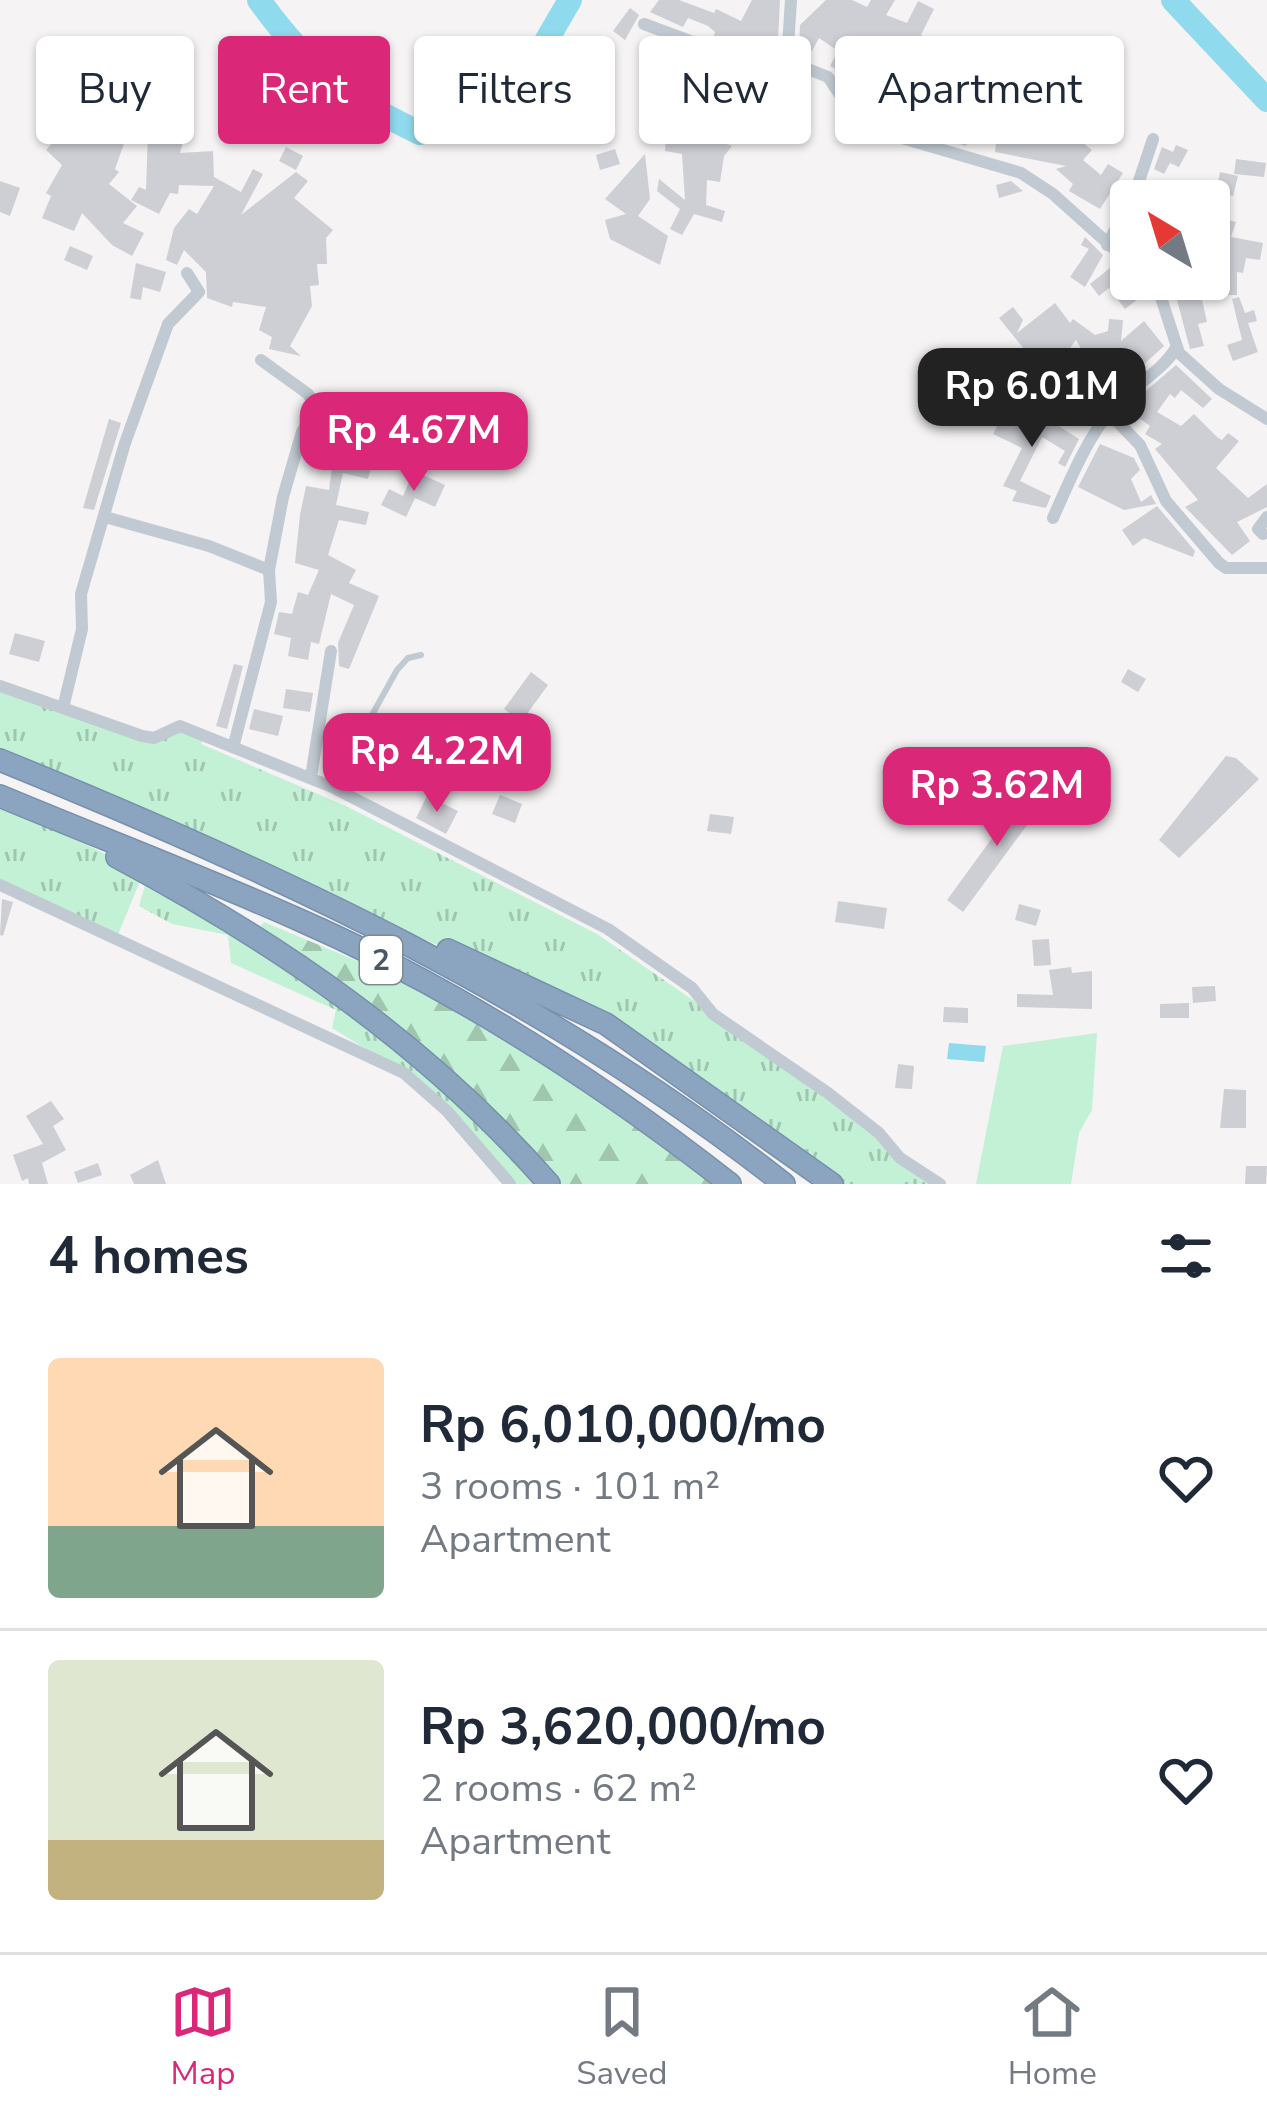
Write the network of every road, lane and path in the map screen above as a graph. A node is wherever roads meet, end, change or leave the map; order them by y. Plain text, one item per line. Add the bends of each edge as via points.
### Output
1 (791, 0) edge
2 (644, 24) dead end
3 (677, 36) edge
4 (789, 36) edge
5 (811, 72) edge
6 (1153, 139) dead end
7 (1107, 245) junction
8 (1110, 247) edge
9 (187, 273) dead end
10 (1161, 300) edge
11 (1176, 348) junction
12 (261, 360) dead end
13 (1109, 413) junction
14 (1267, 419) edge
15 (105, 517) junction
16 (1267, 517) edge
17 (1052, 518) dead end
18 (1263, 534) dead end
19 (1267, 568) edge
20 (269, 570) junction
21 (331, 651) dead end
22 (421, 655) dead end
23 (0, 686) edge
24 (63, 708) junction
25 (234, 744) junction
26 (0, 760) edge
27 (311, 777) junction
28 (332, 787) junction
29 (0, 797) edge
30 (0, 885) edge
31 (352, 914) junction
32 (511, 1184) edge
33 (549, 1184) edge
34 (730, 1184) edge
35 (784, 1184) edge
36 (832, 1184) edge
37 (940, 1184) edge

1 - 4 street
2 - 3 street
5 - 7 street via 836,84 861,126 1021,173
6 - 7 street
7 - 8 street
9 - 15 street via 199,292 165,331
10 - 11 street
11 - 13 street
11 - 14 street via 1207,380
12 - 20 street via 317,405 297,448
13 - 17 street
13 - 19 street via 1140,445 1166,501 1220,563
15 - 20 street
15 - 24 street via 81,594 82,629
16 - 18 street
20 - 25 street via 272,602
21 - 27 street
22 - 28 lane via 398,670
23 - 24 street
24 - 25 street via 150,738 180,726
25 - 27 street
26 - 31 highway, 2
27 - 28 street
28 - 37 street via 626,941
29 - 33 highway via 189,896 314,974 466,1096
29 - 34 highway, 2 via 397,968 566,1066
30 - 32 street via 404,1072
31 - 35 highway, 2 via 585,1043
31 - 36 highway via 493,968 606,1024

